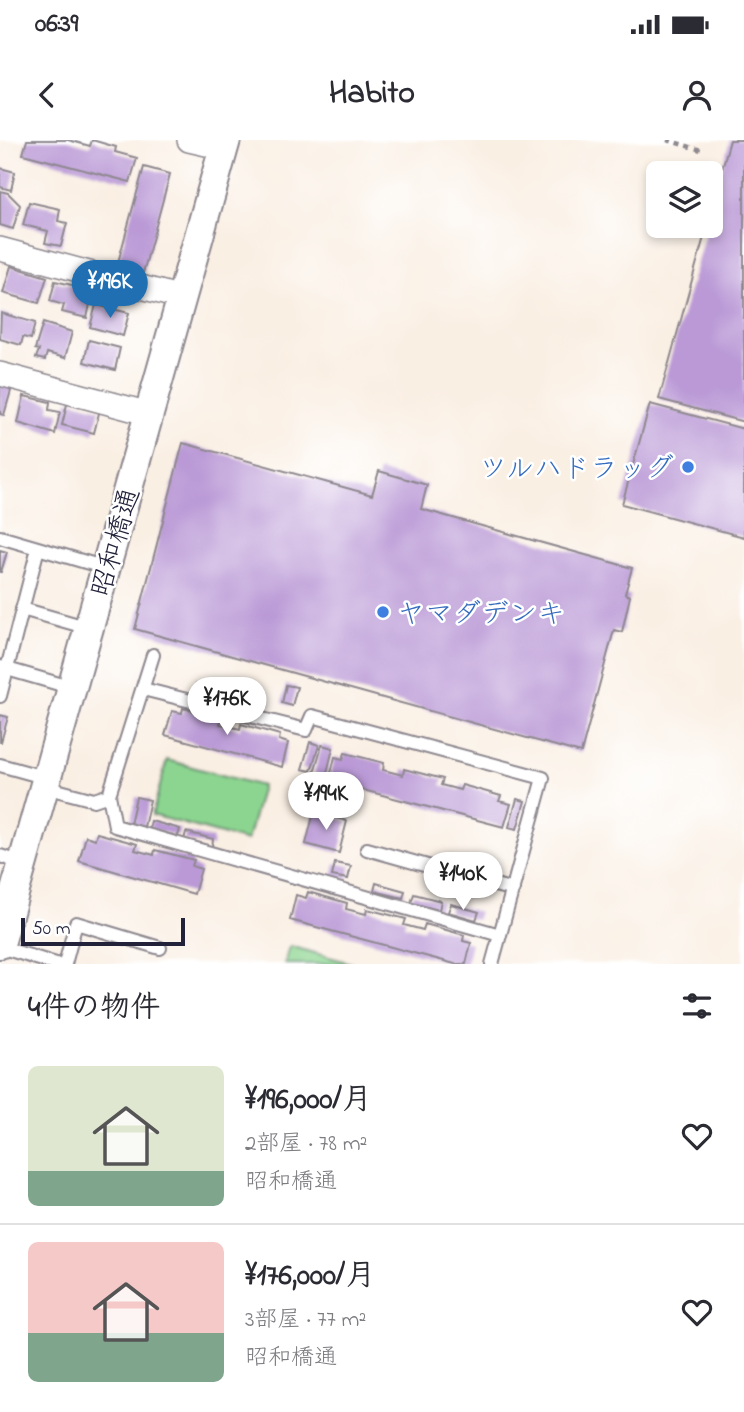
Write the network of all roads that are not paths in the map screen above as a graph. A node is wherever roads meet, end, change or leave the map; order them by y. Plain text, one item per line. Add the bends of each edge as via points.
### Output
1 (189, 140) edge
2 (225, 144) edge
3 (0, 249) edge
4 (182, 298) junction
5 (0, 374) edge
6 (150, 414) junction
7 (0, 537) edge
8 (38, 548) junction
9 (107, 568) junction
10 (22, 609) junction
11 (89, 628) junction
12 (153, 655) dead end
13 (3, 668) edge
14 (73, 688) junction
15 (143, 689) junction
16 (0, 696) edge
17 (0, 765) edge
18 (46, 783) junction
19 (109, 795) junction
20 (367, 849) dead end
21 (12, 860) edge
22 (513, 890) junction
23 (500, 935) junction
24 (0, 945) edge
25 (160, 948) dead end
26 (56, 964) edge
27 (65, 964) edge
28 (492, 964) edge

1 - 2 street
2 - 4 street, 昭和橋通
3 - 4 street
4 - 6 street, 昭和橋通
5 - 6 street
6 - 9 street, 昭和橋通
7 - 8 lane
8 - 9 lane
8 - 10 lane
9 - 11 street, 昭和橋通
10 - 11 lane
10 - 13 lane
11 - 14 street, 昭和橋通
12 - 15 lane
13 - 14 lane
13 - 16 lane
14 - 18 street, 昭和橋通
15 - 19 lane
15 - 22 lane via 306,730 312,716 543,778
17 - 18 lane
18 - 19 lane via 94,800
18 - 21 street, 昭和橋通
19 - 23 lane via 115,826
20 - 22 lane
21 - 24 street, 昭和橋通
22 - 23 lane
23 - 28 lane
24 - 26 lane
25 - 27 lane via 76,923

